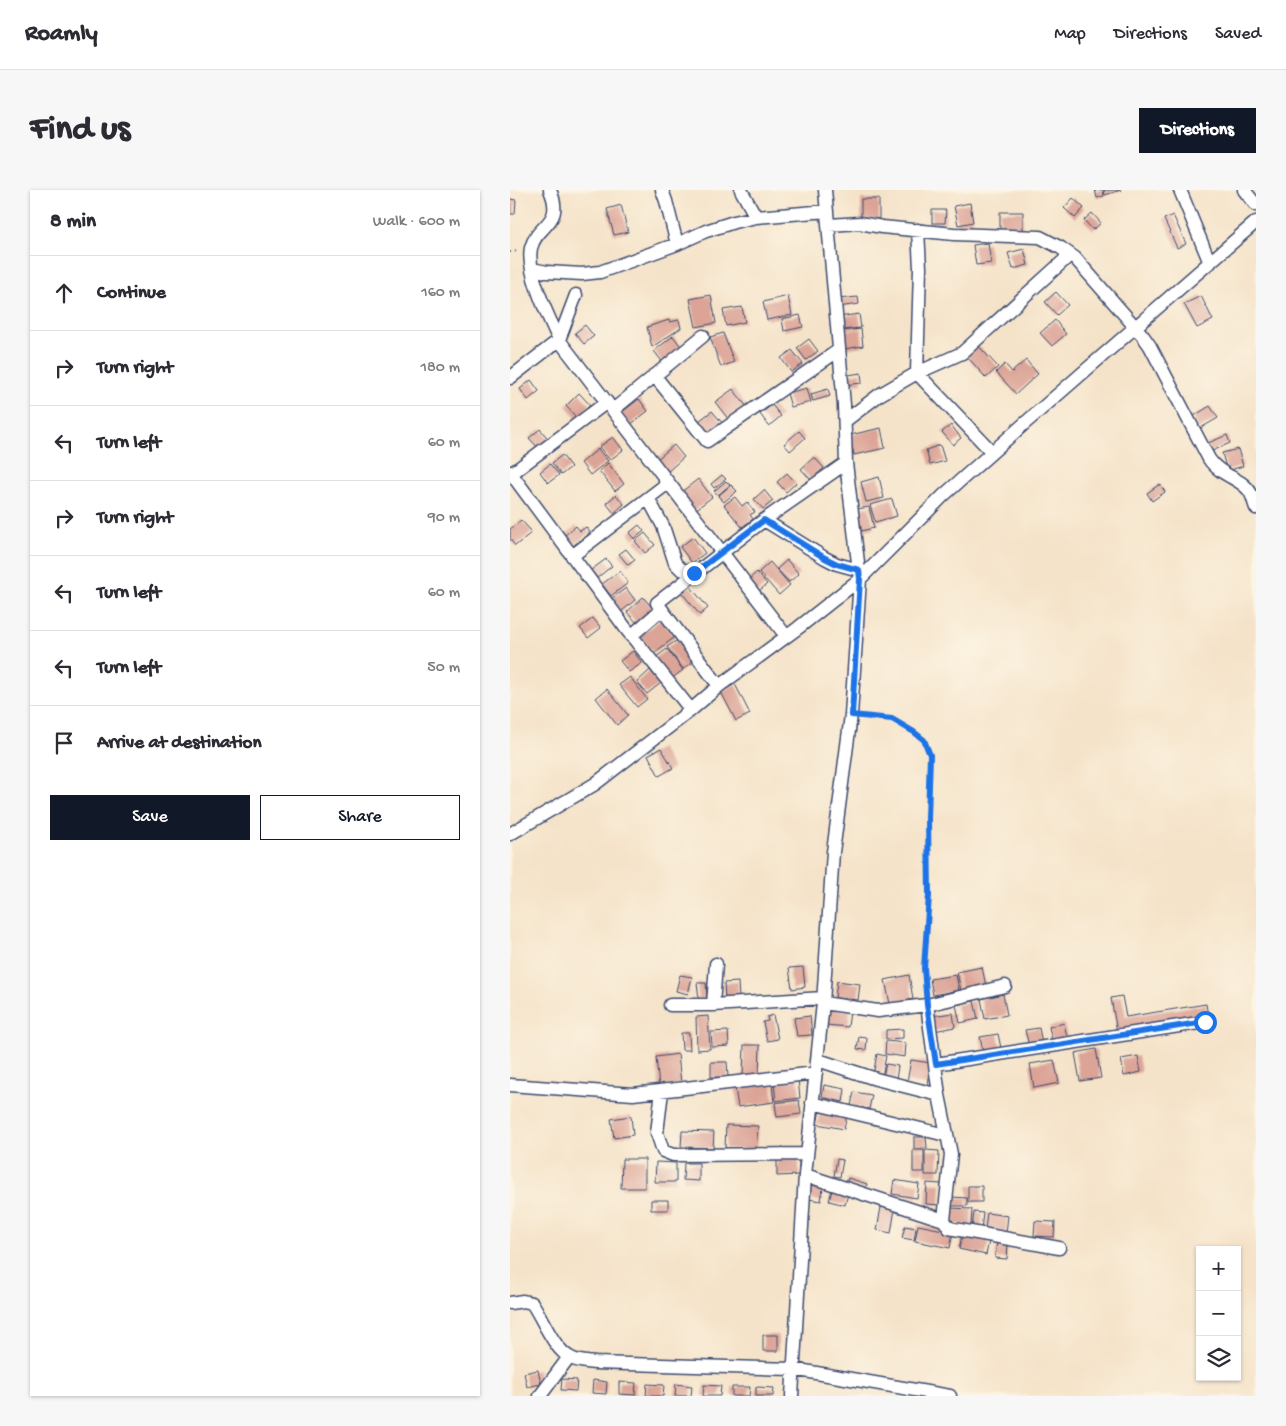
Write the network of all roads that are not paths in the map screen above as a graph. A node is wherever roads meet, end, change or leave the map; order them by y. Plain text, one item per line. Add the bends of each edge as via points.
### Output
1 (662, 190) edge
2 (741, 190) edge
3 (825, 190) edge
4 (1180, 190) edge
5 (1244, 190) edge
6 (552, 191) edge
7 (1256, 205) edge
8 (827, 211) junction
9 (756, 217) junction
10 (1256, 222) edge
11 (828, 226) junction
12 (918, 230) junction
13 (677, 244) junction
14 (1070, 255) junction
15 (1210, 263) junction
16 (532, 269) junction
17 (576, 295) dead end
18 (1135, 327) junction
19 (703, 336) dead end
20 (559, 340) junction
21 (840, 350) junction
22 (917, 373) junction
23 (654, 375) junction
24 (510, 378) edge
25 (610, 406) junction
26 (845, 421) junction
27 (992, 452) junction
28 (846, 463) junction
29 (511, 473) edge
30 (668, 483) junction
31 (648, 498) junction
32 (1256, 508) edge
33 (764, 520) junction
34 (722, 553) junction
35 (572, 556) junction
36 (694, 573) junction
37 (860, 574) junction
38 (661, 610) junction
39 (632, 636) junction
40 (786, 636) junction
41 (719, 686) junction
42 (691, 710) junction
43 (510, 834) edge
44 (716, 964) dead end
45 (1006, 986) dead end
46 (823, 1001) junction
47 (670, 1005) dead end
48 (927, 1005) junction
49 (713, 1006) junction
50 (1205, 1022) dead end
51 (818, 1060) junction
52 (936, 1064) junction
53 (816, 1073) junction
54 (510, 1085) edge
55 (662, 1091) junction
56 (939, 1095) junction
57 (812, 1103) junction
58 (946, 1135) junction
59 (807, 1154) junction
60 (805, 1175) junction
61 (944, 1220) junction
62 (1059, 1248) dead end
63 (510, 1304) edge
64 (569, 1358) junction
65 (793, 1369) junction
66 (540, 1396) edge
67 (792, 1396) edge
68 (950, 1396) edge

1 - 13 street
2 - 9 street
3 - 8 street
4 - 15 street
5 - 7 street
6 - 16 street via 554,215 531,249
8 - 9 street
8 - 11 street
9 - 13 street via 706,231
10 - 15 street
11 - 12 street via 860,222
11 - 21 street
12 - 14 street via 1003,237 1035,236
12 - 22 street
13 - 16 street via 600,272 582,274
14 - 18 street
14 - 22 street via 962,353
15 - 18 street
16 - 20 street via 541,302
17 - 20 street
18 - 27 street
18 - 32 street via 1150,346 1215,468 1245,486
19 - 23 street
20 - 24 street
20 - 25 street
21 - 23 street via 707,441
21 - 26 street
22 - 26 street via 879,395
22 - 27 street
23 - 25 street
25 - 29 street
25 - 30 street
26 - 28 street
27 - 37 street
28 - 33 street
28 - 37 street
29 - 35 street
30 - 31 street
30 - 34 street
31 - 35 street
31 - 36 street via 663,526 675,563 681,569
33 - 34 street
33 - 37 street via 825,558
34 - 36 street
34 - 40 street
35 - 39 street
36 - 38 street via 657,603
37 - 40 street
37 - 46 street via 852,715 833,852
38 - 39 street
38 - 41 street
39 - 42 street
40 - 41 street
41 - 42 street
42 - 43 street via 595,784
44 - 49 street
45 - 48 street
46 - 48 street via 878,1011
46 - 49 street
46 - 51 street
47 - 49 street
48 - 52 street
50 - 52 street
51 - 53 street
51 - 56 street
52 - 56 street
53 - 55 street
53 - 57 street
54 - 55 street via 633,1094
55 - 59 street via 658,1133 663,1151 673,1155
56 - 58 street
57 - 58 street
57 - 59 street
58 - 61 street via 950,1154
59 - 60 street
60 - 61 street
60 - 65 street
61 - 62 street via 949,1228
63 - 64 street via 532,1303 559,1348
64 - 65 street via 594,1363
64 - 66 street
65 - 67 street
65 - 68 street

